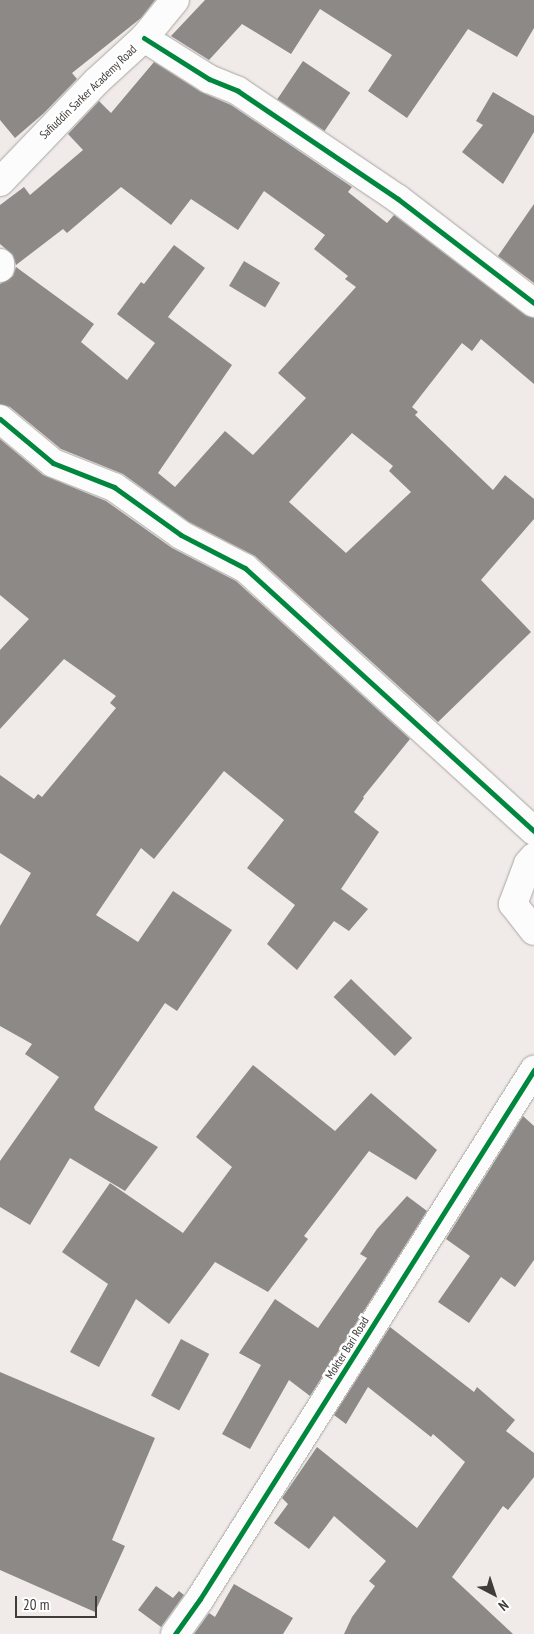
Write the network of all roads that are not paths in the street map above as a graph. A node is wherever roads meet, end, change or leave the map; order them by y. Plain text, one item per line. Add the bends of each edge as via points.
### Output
1 (175, 0) edge
2 (144, 38) junction
3 (0, 182) edge
4 (0, 264) edge
5 (0, 268) edge
6 (534, 303) edge
7 (0, 419) edge
8 (534, 831) edge
9 (534, 857) edge
10 (534, 931) edge
11 (534, 1070) edge
12 (175, 1634) edge

1 - 2 street, Safiuddin Sarker Academy Road
2 - 3 street, Safiuddin Sarker Academy Road via 90,88
2 - 6 street via 209,79 238,92 398,199
4 - 5 street
7 - 8 street via 53,464 114,487 181,535 245,568
9 - 10 street via 528,864 513,904
11 - 12 street, Mokter Bari Road via 206,1590

